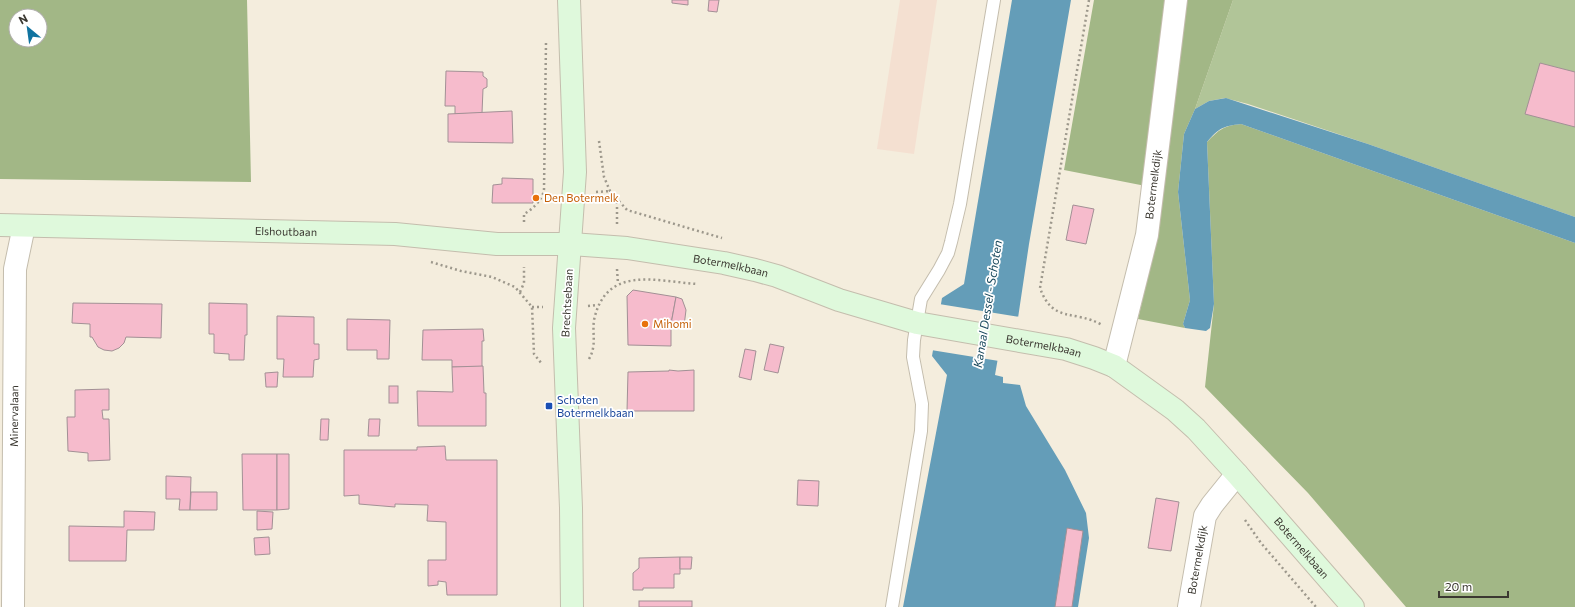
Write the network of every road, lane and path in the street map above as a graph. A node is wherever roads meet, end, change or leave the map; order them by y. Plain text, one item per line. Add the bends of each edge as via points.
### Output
1 (569, 0) edge
2 (994, 0) edge
3 (1089, 0) edge
4 (1176, 0) edge
5 (546, 39) dead end
6 (602, 170) dead end
7 (610, 191) junction
8 (550, 192) dead end
9 (595, 192) dead end
10 (544, 193) junction
11 (617, 201) dead end
12 (524, 216) dead end
13 (0, 225) edge
14 (24, 226) junction
15 (571, 244) junction
16 (524, 270) dead end
17 (698, 284) dead end
18 (520, 292) dead end
19 (598, 305) dead end
20 (924, 325) junction
21 (1107, 328) dead end
22 (1114, 366) junction
23 (1237, 474) junction
24 (1242, 517) dead end
25 (13, 607) edge
26 (572, 607) edge
27 (892, 607) edge
28 (1189, 607) edge
29 (1316, 607) edge
30 (1353, 607) edge

1 - 15 main road, Brechtsebaan via 576,172
2 - 20 lane via 960,204 951,242 939,270 921,299
3 - 21 path via 1040,288 1045,301 1054,310 1095,321
4 - 22 street, Botermelkdijk via 1147,235
5 - 10 path
6 - 7 path
7 - 9 path
7 - 11 path
8 - 10 path
10 - 12 path
13 - 14 main road, Elshoutbaan
14 - 15 main road, Elshoutbaan via 395,234 497,244
14 - 25 street, Minervalaan via 15,269
15 - 20 main road, Botermelkbaan via 627,248 724,263 777,276 839,300
15 - 26 main road, Brechtsebaan via 564,328
16 - 18 path via 524,283
17 - 19 path via 631,280 618,284 605,294
20 - 22 main road, Botermelkbaan via 1066,349
20 - 27 lane via 912,351 922,404 921,431
22 - 23 main road, Botermelkbaan via 1175,410
23 - 28 street, Botermelkdijk via 1205,516
23 - 30 main road, Botermelkbaan
24 - 29 path

